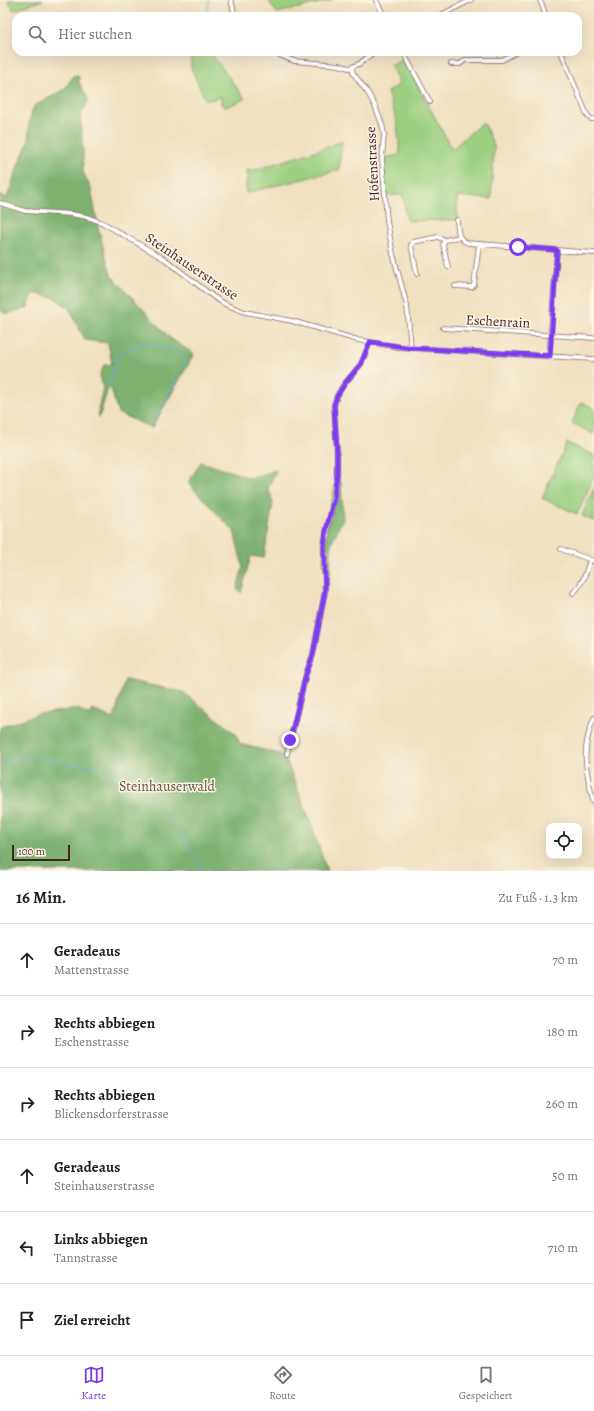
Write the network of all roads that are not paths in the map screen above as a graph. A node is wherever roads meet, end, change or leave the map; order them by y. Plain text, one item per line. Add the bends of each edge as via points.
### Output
1 (231, 0) edge
2 (376, 0) edge
3 (471, 0) edge
4 (540, 0) edge
5 (234, 12) edge
6 (382, 12) edge
7 (447, 12) edge
8 (544, 12) edge
9 (282, 56) edge
10 (369, 56) edge
11 (405, 56) edge
12 (510, 56) edge
13 (563, 56) edge
14 (451, 64) dead end
15 (352, 67) junction
16 (430, 102) dead end
17 (592, 119) edge
18 (0, 203) edge
19 (456, 220) dead end
20 (459, 237) junction
21 (445, 240) junction
22 (479, 244) junction
23 (557, 250) junction
24 (594, 253) edge
25 (448, 267) dead end
26 (417, 274) dead end
27 (455, 286) dead end
28 (443, 328) dead end
29 (551, 335) junction
30 (594, 338) edge
31 (370, 342) junction
32 (411, 348) junction
33 (550, 356) junction
34 (594, 359) edge
35 (561, 549) dead end
36 (592, 560) edge
37 (573, 593) dead end
38 (594, 718) edge
39 (287, 754) dead end
40 (594, 804) edge

1 - 5 street
2 - 6 street
3 - 7 street
4 - 8 street
9 - 15 street via 294,61
10 - 15 street
11 - 16 street
12 - 14 street via 502,60 465,60 460,64
13 - 17 street via 587,115
15 - 32 street, Höfenstrasse via 353,73 375,106 382,124 382,172 387,221 407,306
18 - 31 street, Steinhauserstrasse via 25,211 66,213 98,221 159,255 209,294 234,308
19 - 20 street
20 - 21 street
20 - 22 street via 468,244
21 - 25 street via 443,244
21 - 26 street via 438,236 413,242 411,245
22 - 23 street
22 - 27 street via 474,285
23 - 24 street
23 - 29 street
28 - 29 street, Eschenrain
29 - 30 street, Eschenrain
29 - 33 street
31 - 32 street, Steinhauserstrasse
31 - 39 street via 361,364 345,383 334,405 337,474 324,546 325,591 313,655
32 - 33 street, Steinhauserstrasse
33 - 34 street, Steinhauserstrasse
35 - 36 street
36 - 37 street via 580,587
38 - 40 street via 585,761

